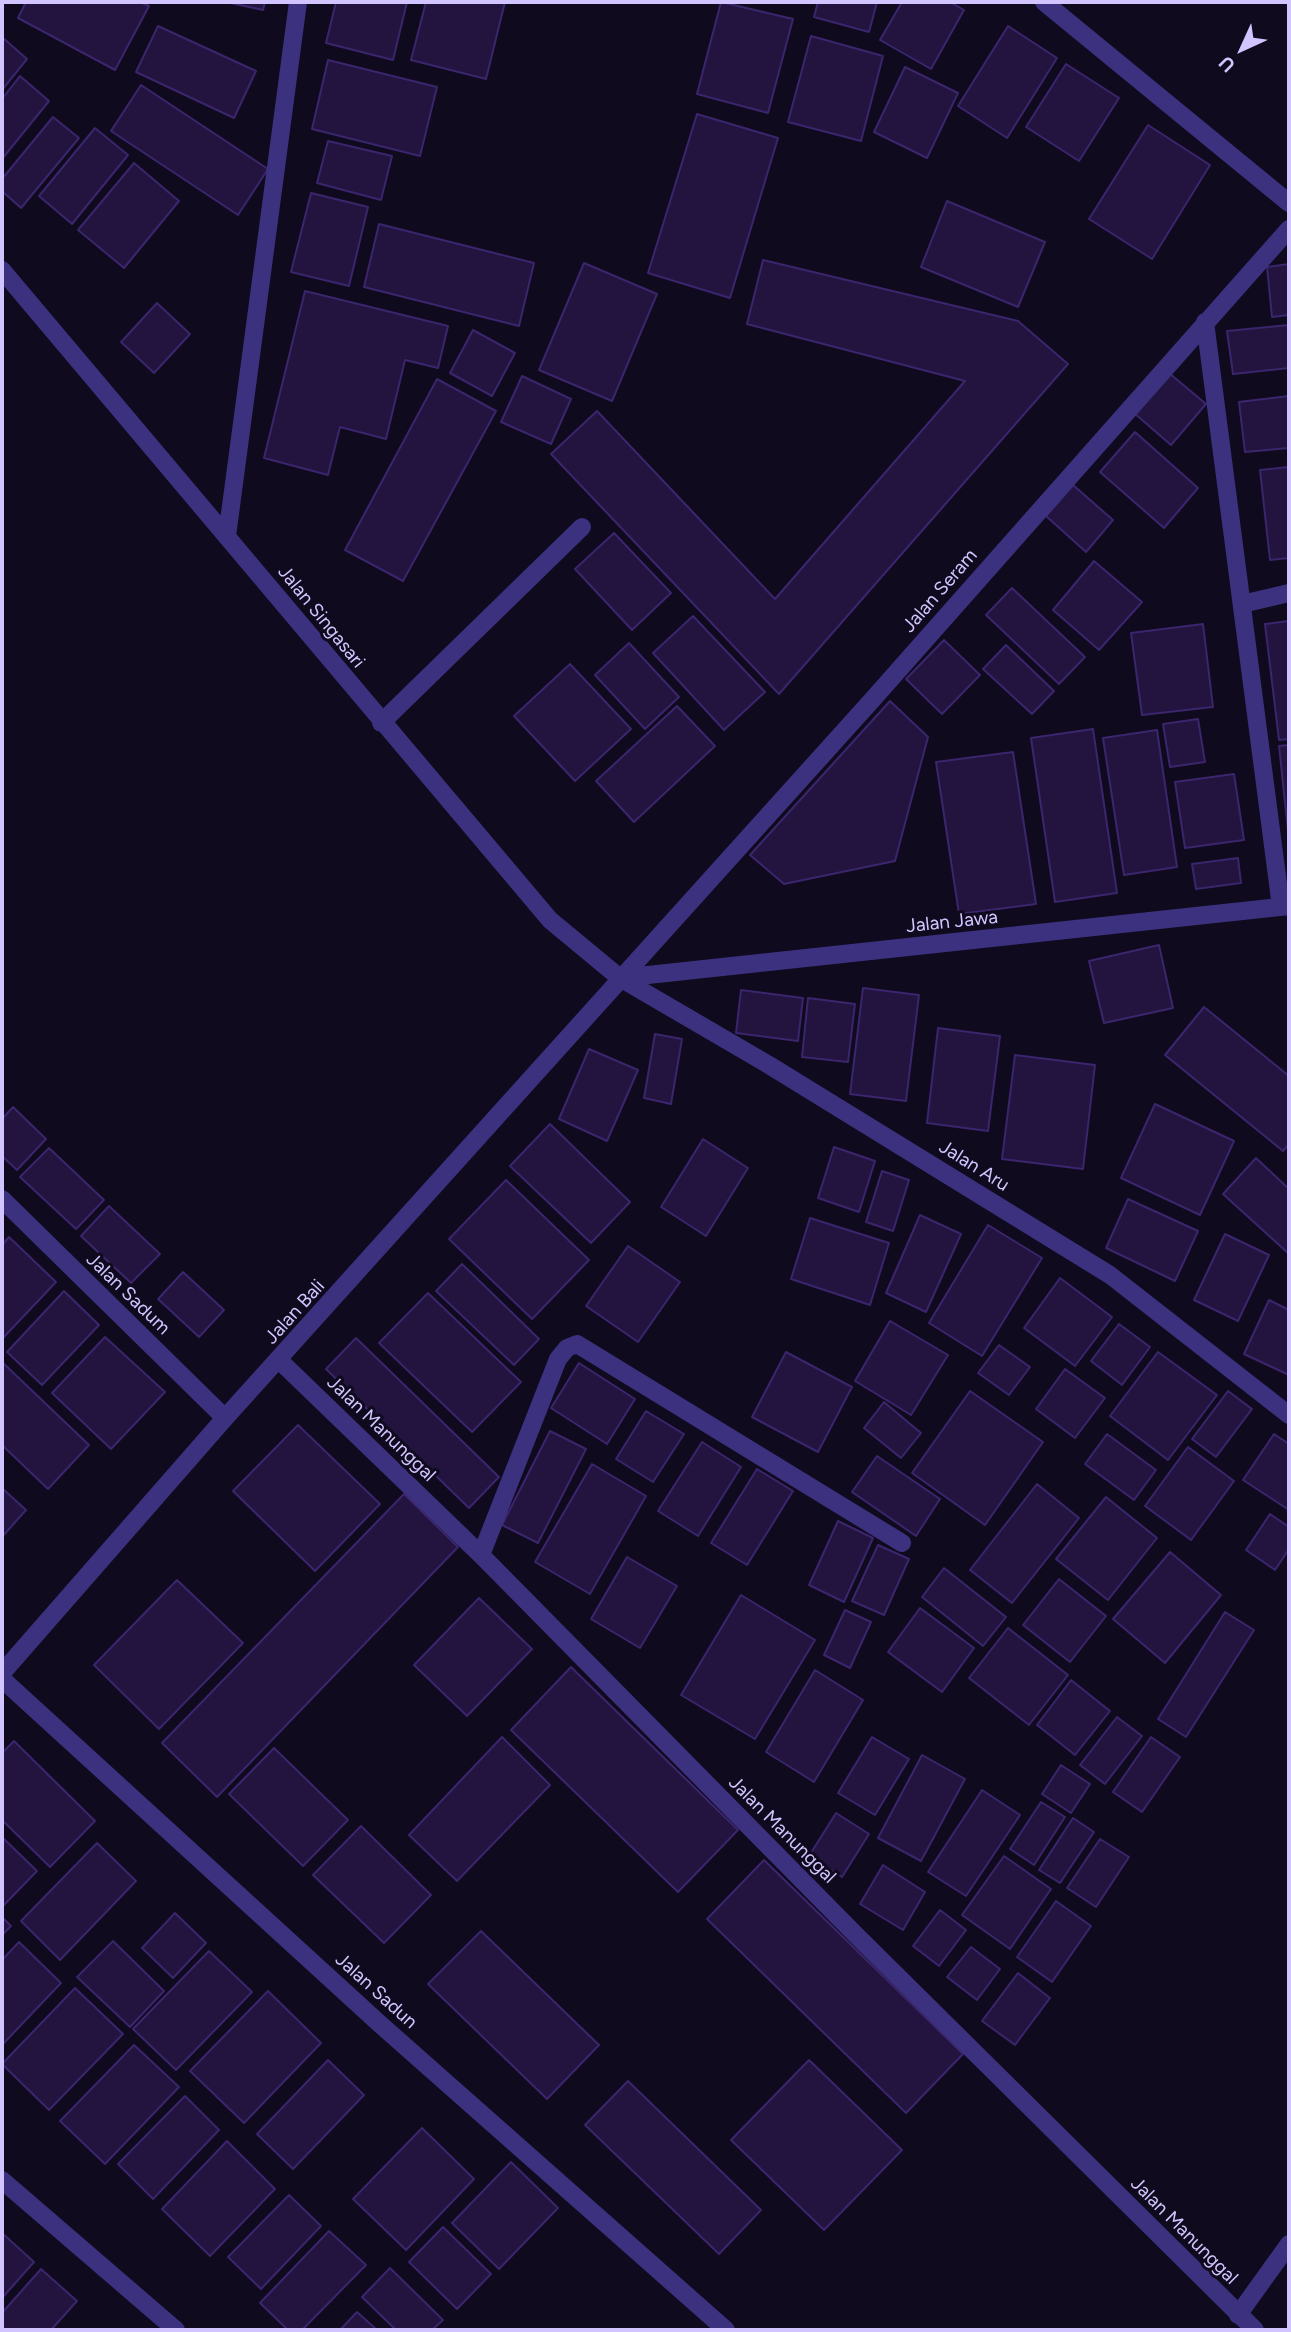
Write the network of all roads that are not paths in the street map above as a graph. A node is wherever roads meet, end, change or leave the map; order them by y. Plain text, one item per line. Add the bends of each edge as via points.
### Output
1 (298, 2) edge
2 (1044, 2) edge
3 (1289, 203) edge
4 (1289, 229) edge
5 (2, 270) edge
6 (1205, 321) junction
7 (582, 527) dead end
8 (227, 536) junction
9 (1289, 593) edge
10 (1242, 604) junction
11 (381, 723) junction
12 (1285, 906) edge
13 (620, 978) junction
14 (2, 1199) edge
15 (279, 1360) junction
16 (1289, 1415) edge
17 (225, 1418) junction
18 (902, 1543) dead end
19 (481, 1555) junction
20 (2, 1673) edge
21 (2, 1679) edge
22 (2, 2180) edge
23 (1289, 2244) edge
24 (1238, 2315) junction
25 (176, 2330) edge
26 (726, 2330) edge
27 (1255, 2330) edge

1 - 8 street
2 - 3 street
4 - 6 street, Jalan Seram
5 - 8 street, Jalan Singasari
6 - 10 street
6 - 13 street, Jalan Seram
7 - 11 street
8 - 11 street, Jalan Singasari
9 - 10 street
10 - 12 street
11 - 13 street, Jalan Singasari via 530,900
12 - 13 street, Jalan Jawa
13 - 15 street, Jalan Bali
13 - 16 street, Jalan Aru via 1110,1275
14 - 17 street, Jalan Sadum
15 - 17 street, Jalan Bali
15 - 19 street, Jalan Manunggal
17 - 20 street, Jalan Bali
18 - 19 street via 577,1343 558,1359
19 - 24 street, Jalan Manunggal
21 - 26 street, Jalan Sadun
22 - 25 street
23 - 24 street
24 - 27 street, Jalan Manunggal

